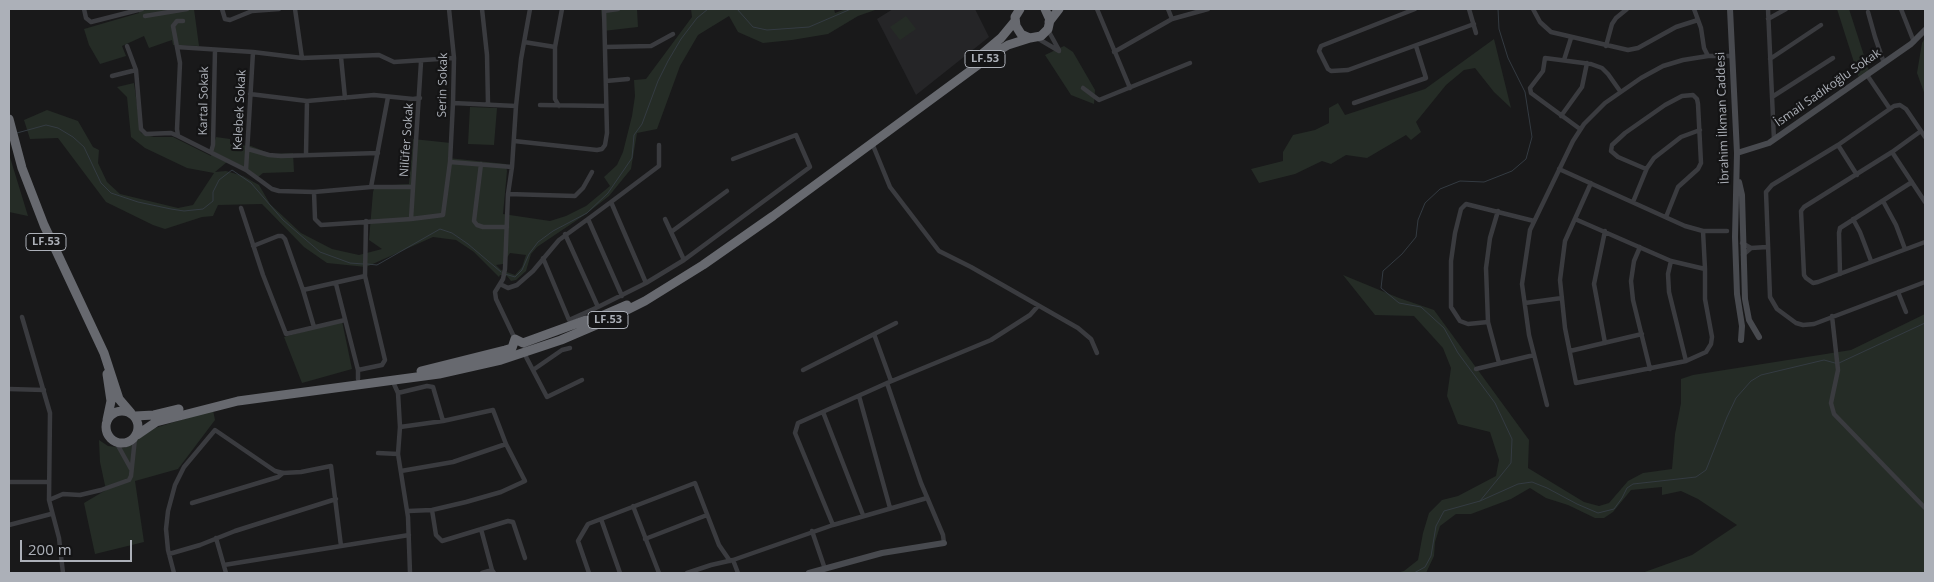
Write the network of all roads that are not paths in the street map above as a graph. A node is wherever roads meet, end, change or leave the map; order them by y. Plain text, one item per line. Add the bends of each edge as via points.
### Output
1 (84, 9) edge
2 (138, 9) edge
3 (187, 9) edge
4 (222, 9) edge
5 (279, 9) edge
6 (295, 9) edge
7 (449, 9) edge
8 (482, 9) edge
9 (562, 9) edge
10 (618, 9) edge
11 (1045, 9) edge
12 (1059, 9) edge
13 (1097, 9) edge
14 (1168, 9) edge
15 (1208, 9) edge
16 (1412, 9) edge
17 (1469, 9) edge
18 (1533, 9) edge
19 (1627, 9) edge
20 (1694, 9) edge
21 (1730, 9) edge
22 (1768, 9) edge
23 (1786, 9) edge
24 (1901, 9) edge
25 (604, 10) edge
26 (1620, 10) edge
27 (531, 11) edge
28 (1868, 12) dead end
29 (1016, 14) edge
30 (145, 16) dead end
31 (1172, 19) junction
32 (1768, 19) junction
33 (1698, 20) junction
34 (183, 21) dead end
35 (1474, 24) junction
36 (1820, 25) dead end
37 (1048, 26) junction
38 (1925, 30) edge
39 (1476, 33) dead end
40 (673, 34) dead end
41 (1033, 38) junction
42 (1571, 38) junction
43 (524, 42) junction
44 (1914, 42) junction
45 (127, 46) dead end
46 (1416, 46) junction
47 (1606, 46) junction
48 (177, 47) junction
49 (555, 47) junction
50 (605, 47) junction
51 (215, 50) junction
52 (253, 52) junction
53 (1114, 52) junction
54 (1708, 56) junction
55 (1732, 56) junction
56 (341, 57) junction
57 (302, 58) junction
58 (454, 58) junction
59 (1833, 58) dead end
60 (1770, 59) junction
61 (1564, 60) junction
62 (421, 62) junction
63 (1190, 63) dead end
64 (1586, 63) junction
65 (1884, 63) junction
66 (136, 70) junction
67 (1867, 75) junction
68 (112, 76) dead end
69 (628, 79) dead end
70 (606, 81) junction
71 (1083, 88) dead end
72 (1130, 88) junction
73 (1620, 91) junction
74 (250, 94) junction
75 (388, 97) junction
76 (1772, 97) junction
77 (345, 98) junction
78 (420, 98) junction
79 (307, 100) junction
80 (453, 103) junction
81 (1354, 103) dead end
82 (488, 104) junction
83 (540, 105) dead end
84 (516, 106) junction
85 (559, 106) junction
86 (606, 106) junction
87 (1890, 109) junction
88 (1561, 116) junction
89 (10, 123) edge
90 (1580, 129) junction
91 (1700, 130) junction
92 (1921, 131) junction
93 (178, 136) junction
94 (1925, 137) edge
95 (11, 140) edge
96 (1774, 140) junction
97 (514, 141) junction
98 (872, 142) junction
99 (659, 144) dead end
100 (1838, 145) junction
101 (248, 149) junction
102 (212, 152) junction
103 (1892, 152) junction
104 (378, 153) junction
105 (1737, 153) junction
106 (306, 154) junction
107 (734, 159) dead end
108 (450, 162) junction
109 (480, 164) junction
110 (512, 167) junction
111 (1559, 169) junction
112 (1646, 169) junction
113 (246, 170) junction
114 (1737, 170) junction
115 (592, 172) dead end
116 (1857, 175) junction
117 (1912, 182) junction
118 (1591, 184) junction
119 (371, 187) junction
120 (413, 187) junction
121 (727, 191) dead end
122 (314, 192) junction
123 (508, 194) junction
124 (1883, 201) junction
125 (610, 202) junction
126 (1633, 202) junction
127 (1925, 202) edge
128 (241, 208) dead end
129 (1498, 211) junction
130 (1666, 217) junction
131 (1575, 218) junction
132 (411, 219) junction
133 (588, 219) junction
134 (665, 219) dead end
135 (1853, 219) junction
136 (366, 221) junction
137 (1534, 221) junction
138 (1734, 226) junction
139 (507, 227) junction
140 (1605, 231) junction
141 (1703, 231) junction
142 (1727, 231) junction
143 (671, 232) junction
144 (565, 234) junction
145 (1734, 237) junction
146 (1925, 242) edge
147 (1742, 243) junction
148 (253, 246) junction
149 (1640, 247) junction
150 (1767, 247) junction
151 (1751, 248) junction
152 (1905, 250) junction
153 (1743, 255) junction
154 (543, 258) junction
155 (684, 260) junction
156 (1671, 261) junction
157 (1871, 261) junction
158 (1705, 269) junction
159 (1840, 274) junction
160 (365, 275) junction
161 (1925, 282) edge
162 (646, 283) junction
163 (336, 284) junction
164 (500, 284) junction
165 (303, 290) junction
166 (1898, 292) junction
167 (622, 296) junction
168 (1562, 298) junction
169 (636, 300) junction
170 (1525, 302) junction
171 (1038, 306) junction
172 (598, 307) junction
173 (1906, 312) dead end
174 (1832, 316) junction
175 (22, 317) dead end
176 (345, 320) junction
177 (1488, 322) junction
178 (896, 323) dead end
179 (314, 327) junction
180 (874, 334) junction
181 (1642, 334) junction
182 (1759, 337) dead end
183 (515, 339) junction
184 (1741, 340) dead end
185 (1605, 343) junction
186 (570, 348) dead end
187 (1570, 351) junction
188 (524, 353) junction
189 (1097, 353) dead end
190 (1534, 355) junction
191 (1686, 361) junction
192 (1499, 363) junction
193 (1476, 369) dead end
194 (1650, 369) junction
195 (533, 370) junction
196 (802, 370) dead end
197 (418, 372) junction
198 (358, 375) junction
199 (582, 380) dead end
200 (393, 381) junction
201 (889, 382) junction
202 (9, 389) edge
203 (44, 390) junction
204 (398, 393) junction
205 (859, 396) junction
206 (1547, 405) dead end
207 (824, 412) junction
208 (133, 414) junction
209 (107, 420) junction
210 (443, 421) junction
211 (400, 427) junction
212 (136, 436) junction
213 (116, 442) junction
214 (506, 444) junction
215 (378, 453) dead end
216 (398, 454) junction
217 (132, 470) junction
218 (401, 471) junction
219 (284, 473) junction
220 (9, 482) edge
221 (48, 482) junction
222 (927, 498) junction
223 (336, 499) junction
224 (48, 500) junction
225 (192, 503) dead end
226 (633, 506) junction
227 (890, 508) junction
228 (1925, 508) edge
229 (432, 510) junction
230 (408, 511) junction
231 (51, 514) junction
232 (707, 515) junction
233 (863, 515) junction
234 (601, 519) junction
235 (9, 524) edge
236 (833, 524) junction
237 (481, 530) junction
238 (812, 531) junction
239 (409, 535) junction
240 (216, 538) junction
241 (645, 539) junction
242 (944, 543) joint
243 (341, 546) junction
244 (169, 554) junction
245 (525, 558) dead end
246 (732, 560) junction
247 (224, 565) junction
248 (826, 568) junction
249 (493, 571) edge
250 (63, 573) edge
251 (174, 573) edge
252 (226, 573) edge
253 (410, 573) edge
254 (482, 573) edge
255 (589, 573) edge
256 (620, 573) edge
257 (659, 573) edge
258 (687, 573) edge
259 (738, 573) edge
260 (809, 573) edge

1 - 2 street via 86,18 91,22
3 - 30 street
4 - 5 street via 224,19 230,20 252,11
6 - 57 street
7 - 58 street, Serin Sokak
8 - 82 street
9 - 49 street
10 - 25 street
11 - 37 highway via 1049,14
12 - 37 highway, LF.53
13 - 53 street
14 - 31 street
15 - 31 street
16 - 46 street via 1321,46 1319,51 1330,70 1345,71
17 - 35 street
18 - 42 street via 1551,32
19 - 26 street
20 - 33 street
21 - 55 street, İbrahim İlkman Caddesi
22 - 32 street
23 - 32 street
24 - 44 street
25 - 50 street
26 - 47 street
27 - 43 street
28 - 65 street
29 - 41 highway, LF.53 via 1018,30
29 - 169 highway, LF.53 via 1010,29 990,49 727,241
31 - 53 street
32 - 60 street
33 - 47 street via 1676,27 1638,48 1628,50
33 - 54 street
34 - 48 street via 173,26
35 - 39 street
35 - 46 street
36 - 60 street
37 - 41 highway, LF.53
37 - 41 street via 1059,51
38 - 44 street, İsmail Sadıkoğlu Sokak
40 - 50 street via 651,46
41 - 98 highway, LF.53 via 1008,45 992,54
42 - 47 street
42 - 61 street
43 - 49 street
43 - 84 street
44 - 65 street, İsmail Sadıkoğlu Sokak
45 - 66 street
46 - 81 street via 1426,78
48 - 51 street
48 - 93 street via 180,63
49 - 85 street via 555,99
50 - 70 street
51 - 52 street
51 - 102 street, Kartal Sokak
52 - 57 street
52 - 74 street, Kelebek Sokak
53 - 72 street
54 - 55 street
54 - 73 street via 1663,66
55 - 105 street, İbrahim İlkman Caddesi
56 - 57 street
56 - 62 street via 379,55 394,62
56 - 77 street
58 - 62 street
58 - 80 street, Serin Sokak
59 - 76 street
60 - 76 street
61 - 64 street
61 - 88 street via 1545,58 1542,74 1530,88 1531,93
62 - 78 street, Nilüfer Sokak
63 - 72 street
64 - 73 street via 1602,68
64 - 88 street via 1582,87
65 - 67 street, İsmail Sadıkoğlu Sokak
66 - 68 street
66 - 93 street via 141,129 146,134
67 - 87 street
67 - 96 street, İsmail Sadıkoğlu Sokak
69 - 70 street
70 - 86 street
71 - 72 street via 1098,100
73 - 90 street
74 - 79 street
74 - 101 street, Kelebek Sokak
75 - 77 street
75 - 78 street
75 - 104 street
76 - 96 street
77 - 79 street
78 - 120 street, Nilüfer Sokak
79 - 106 street
80 - 82 street
80 - 108 street, Serin Sokak
82 - 84 street
83 - 85 street
84 - 97 street
85 - 86 street
86 - 97 street via 607,133 602,149
87 - 92 street via 1903,106
87 - 100 street
88 - 90 street
89 - 95 highway, LF.53
90 - 111 street
91 - 112 street via 1681,137 1654,158
91 - 112 street via 1698,101 1695,96 1682,96 1612,145 1611,151 1618,157
91 - 130 street via 1700,166 1678,187
92 - 94 street
92 - 103 street
93 - 102 street
95 - 208 highway, LF.53 via 44,225 101,345 120,399
95 - 209 highway, LF.53 via 35,217 106,372 110,401
96 - 105 street, İsmail Sadıkoğlu Sokak
97 - 110 street
98 - 171 street via 890,187 939,251
98 - 188 highway, LF.53 via 759,226 660,292 603,322
99 - 125 street via 659,166
100 - 116 street
100 - 150 street via 1772,185 1766,192
101 - 106 street via 269,155
101 - 113 street, Kelebek Sokak
102 - 113 street
103 - 116 street
103 - 117 street
104 - 106 street
104 - 119 street
105 - 114 street, İbrahim İlkman Caddesi
107 - 155 street via 796,136 810,167
108 - 109 street
108 - 132 street, Serin Sokak via 443,215
109 - 110 street
109 - 139 street via 476,225
110 - 123 street
111 - 118 street
111 - 137 street
112 - 126 street
113 - 122 street via 272,189
114 - 138 street, İbrahim İlkman Caddesi
114 - 147 street via 1742,195
115 - 123 street via 575,196
116 - 159 street via 1801,211 1806,278 1813,283
117 - 124 street
117 - 127 street
118 - 126 street
118 - 131 street
119 - 120 street
119 - 122 street
120 - 132 street, Nilüfer Sokak
121 - 143 street
122 - 136 street via 315,219 321,225
123 - 139 street
124 - 135 street
124 - 152 street
125 - 133 street
125 - 162 street
126 - 130 street
128 - 148 street
129 - 137 street
129 - 177 street via 1486,268
129 - 177 street via 1466,204 1456,233 1452,261 1450,292 1454,314 1468,324
130 - 141 street
131 - 140 street
131 - 168 street via 1565,241 1561,262
132 - 136 street
133 - 144 street
133 - 167 street
134 - 143 street
135 - 157 street
135 - 159 street via 1843,225 1839,233
136 - 160 street
137 - 170 street via 1522,284
138 - 142 street
138 - 145 street, İbrahim İlkman Caddesi
139 - 164 street via 505,269
140 - 149 street
140 - 185 street via 1594,284
141 - 142 street
141 - 158 street
142 - 145 street
143 - 155 street
144 - 154 street
144 - 172 street
145 - 184 street, İbrahim İlkman Caddesi
146 - 152 street
147 - 151 street
147 - 153 street
148 - 165 street via 282,236
148 - 179 street via 286,334
149 - 156 street
149 - 181 street via 1631,281
150 - 151 street
150 - 174 street via 1770,297 1777,309 1803,325
151 - 153 street
152 - 157 street
153 - 182 street via 1746,305 1749,320
154 - 164 street via 517,285 508,288
154 - 172 street via 569,320
155 - 162 street
156 - 158 street
156 - 191 street via 1669,292
157 - 159 street
158 - 191 street via 1711,344 1702,355
160 - 163 street
160 - 198 street via 385,360 382,365
161 - 166 street
162 - 167 street
163 - 165 street
163 - 176 street
164 - 183 street via 495,292 496,298
165 - 179 street
166 - 173 street
166 - 174 street
167 - 172 street
168 - 170 street
168 - 187 street
169 - 183 highway via 523,343
169 - 197 highway, LF.53 via 524,347
170 - 190 street
171 - 189 street via 1078,328 1091,339
171 - 201 street via 1030,315 991,340
174 - 228 street via 1838,370 1831,404 1834,414
175 - 203 street
176 - 179 street
176 - 198 street
177 - 192 street
178 - 180 street
180 - 196 street
180 - 201 street
181 - 185 street
181 - 194 street
183 - 197 highway via 512,348
185 - 187 street
186 - 195 street
187 - 194 street via 1576,383
188 - 195 street
188 - 200 highway, LF.53
190 - 192 street
190 - 206 street
191 - 194 street
192 - 193 street
195 - 199 street via 547,397
197 - 198 highway, LF.53
198 - 208 highway, LF.53 via 241,395 154,415
200 - 204 street
200 - 212 highway, LF.53 via 220,405 156,422
201 - 205 street
201 - 222 street
202 - 203 street
203 - 221 street via 50,414
204 - 210 street via 433,387
204 - 211 street
205 - 207 street
205 - 227 street
207 - 233 street
207 - 236 street via 798,423 795,433
208 - 209 highway, LF.53 via 118,411
208 - 212 highway, LF.53 via 138,423
209 - 213 highway, LF.53 via 108,435
210 - 211 street
210 - 214 street via 493,410
211 - 216 street
212 - 213 highway, LF.53 via 126,443
212 - 217 street
213 - 217 street
214 - 218 street via 453,462
214 - 229 street via 525,482 501,492
215 - 216 street
216 - 218 street
217 - 224 street via 132,476 125,483 80,495 63,494
218 - 230 street
219 - 223 street via 331,466
219 - 225 street
219 - 244 street via 275,471 215,430 184,467 175,485 166,529
220 - 221 street
221 - 224 street
222 - 227 street
222 - 242 street via 944,535
223 - 240 street
223 - 243 street
224 - 231 street
226 - 232 street via 695,483
226 - 234 street
226 - 241 street
227 - 233 street
229 - 230 street
229 - 237 street via 436,535 440,540
230 - 239 street
231 - 235 street
231 - 250 street via 59,538
232 - 241 street
232 - 246 street via 718,545
233 - 236 street
234 - 255 street via 588,524 578,541
234 - 256 street
236 - 238 street
237 - 245 street via 513,522
237 - 249 street
238 - 246 street
238 - 248 street
239 - 243 street
239 - 253 street
240 - 244 street
240 - 247 street
241 - 257 street
242 - 248 street via 882,553
243 - 247 street
244 - 251 street
246 - 258 street
246 - 259 street
247 - 252 street
248 - 260 street
249 - 254 street

